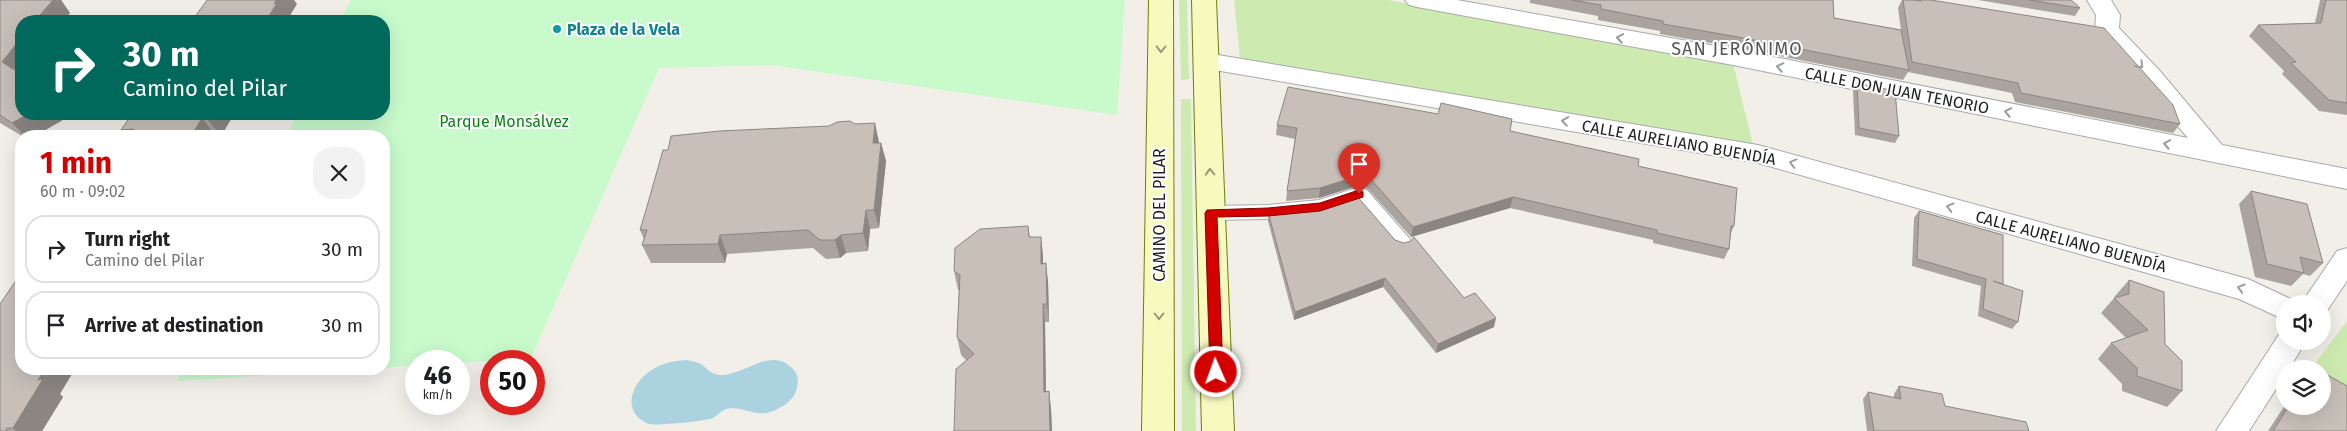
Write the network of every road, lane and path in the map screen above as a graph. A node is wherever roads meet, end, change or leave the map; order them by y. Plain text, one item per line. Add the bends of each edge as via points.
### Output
1 (1161, 0) edge
2 (1204, 0) edge
3 (1418, 0) edge
4 (2099, 0) edge
5 (1206, 62) junction
6 (2215, 154) junction
7 (2347, 179) edge
8 (1211, 213) junction
9 (1402, 243) edge
10 (2347, 259) edge
11 (2322, 295) edge
12 (2276, 304) edge
13 (2285, 350) edge
14 (1158, 431) edge
15 (1218, 431) edge
16 (2232, 431) edge

1 -> 14 main road, CAMINO DEL PILAR
2 - 5 main road
6 -> 3 street, CALLE DON JUAN TENORIO via 1742,59
4 -> 6 street via 2108,15 2097,28 2150,77
8 -> 5 main road
12 -> 5 street, CALLE AURELIANO BUENDÍA via 2248,290 1758,154
6 - 7 street, CALLE DON JUAN TENORIO
8 - 9 lane via 1320,207 1359,194
8 - 15 main road
10 - 11 street
13 - 16 street

